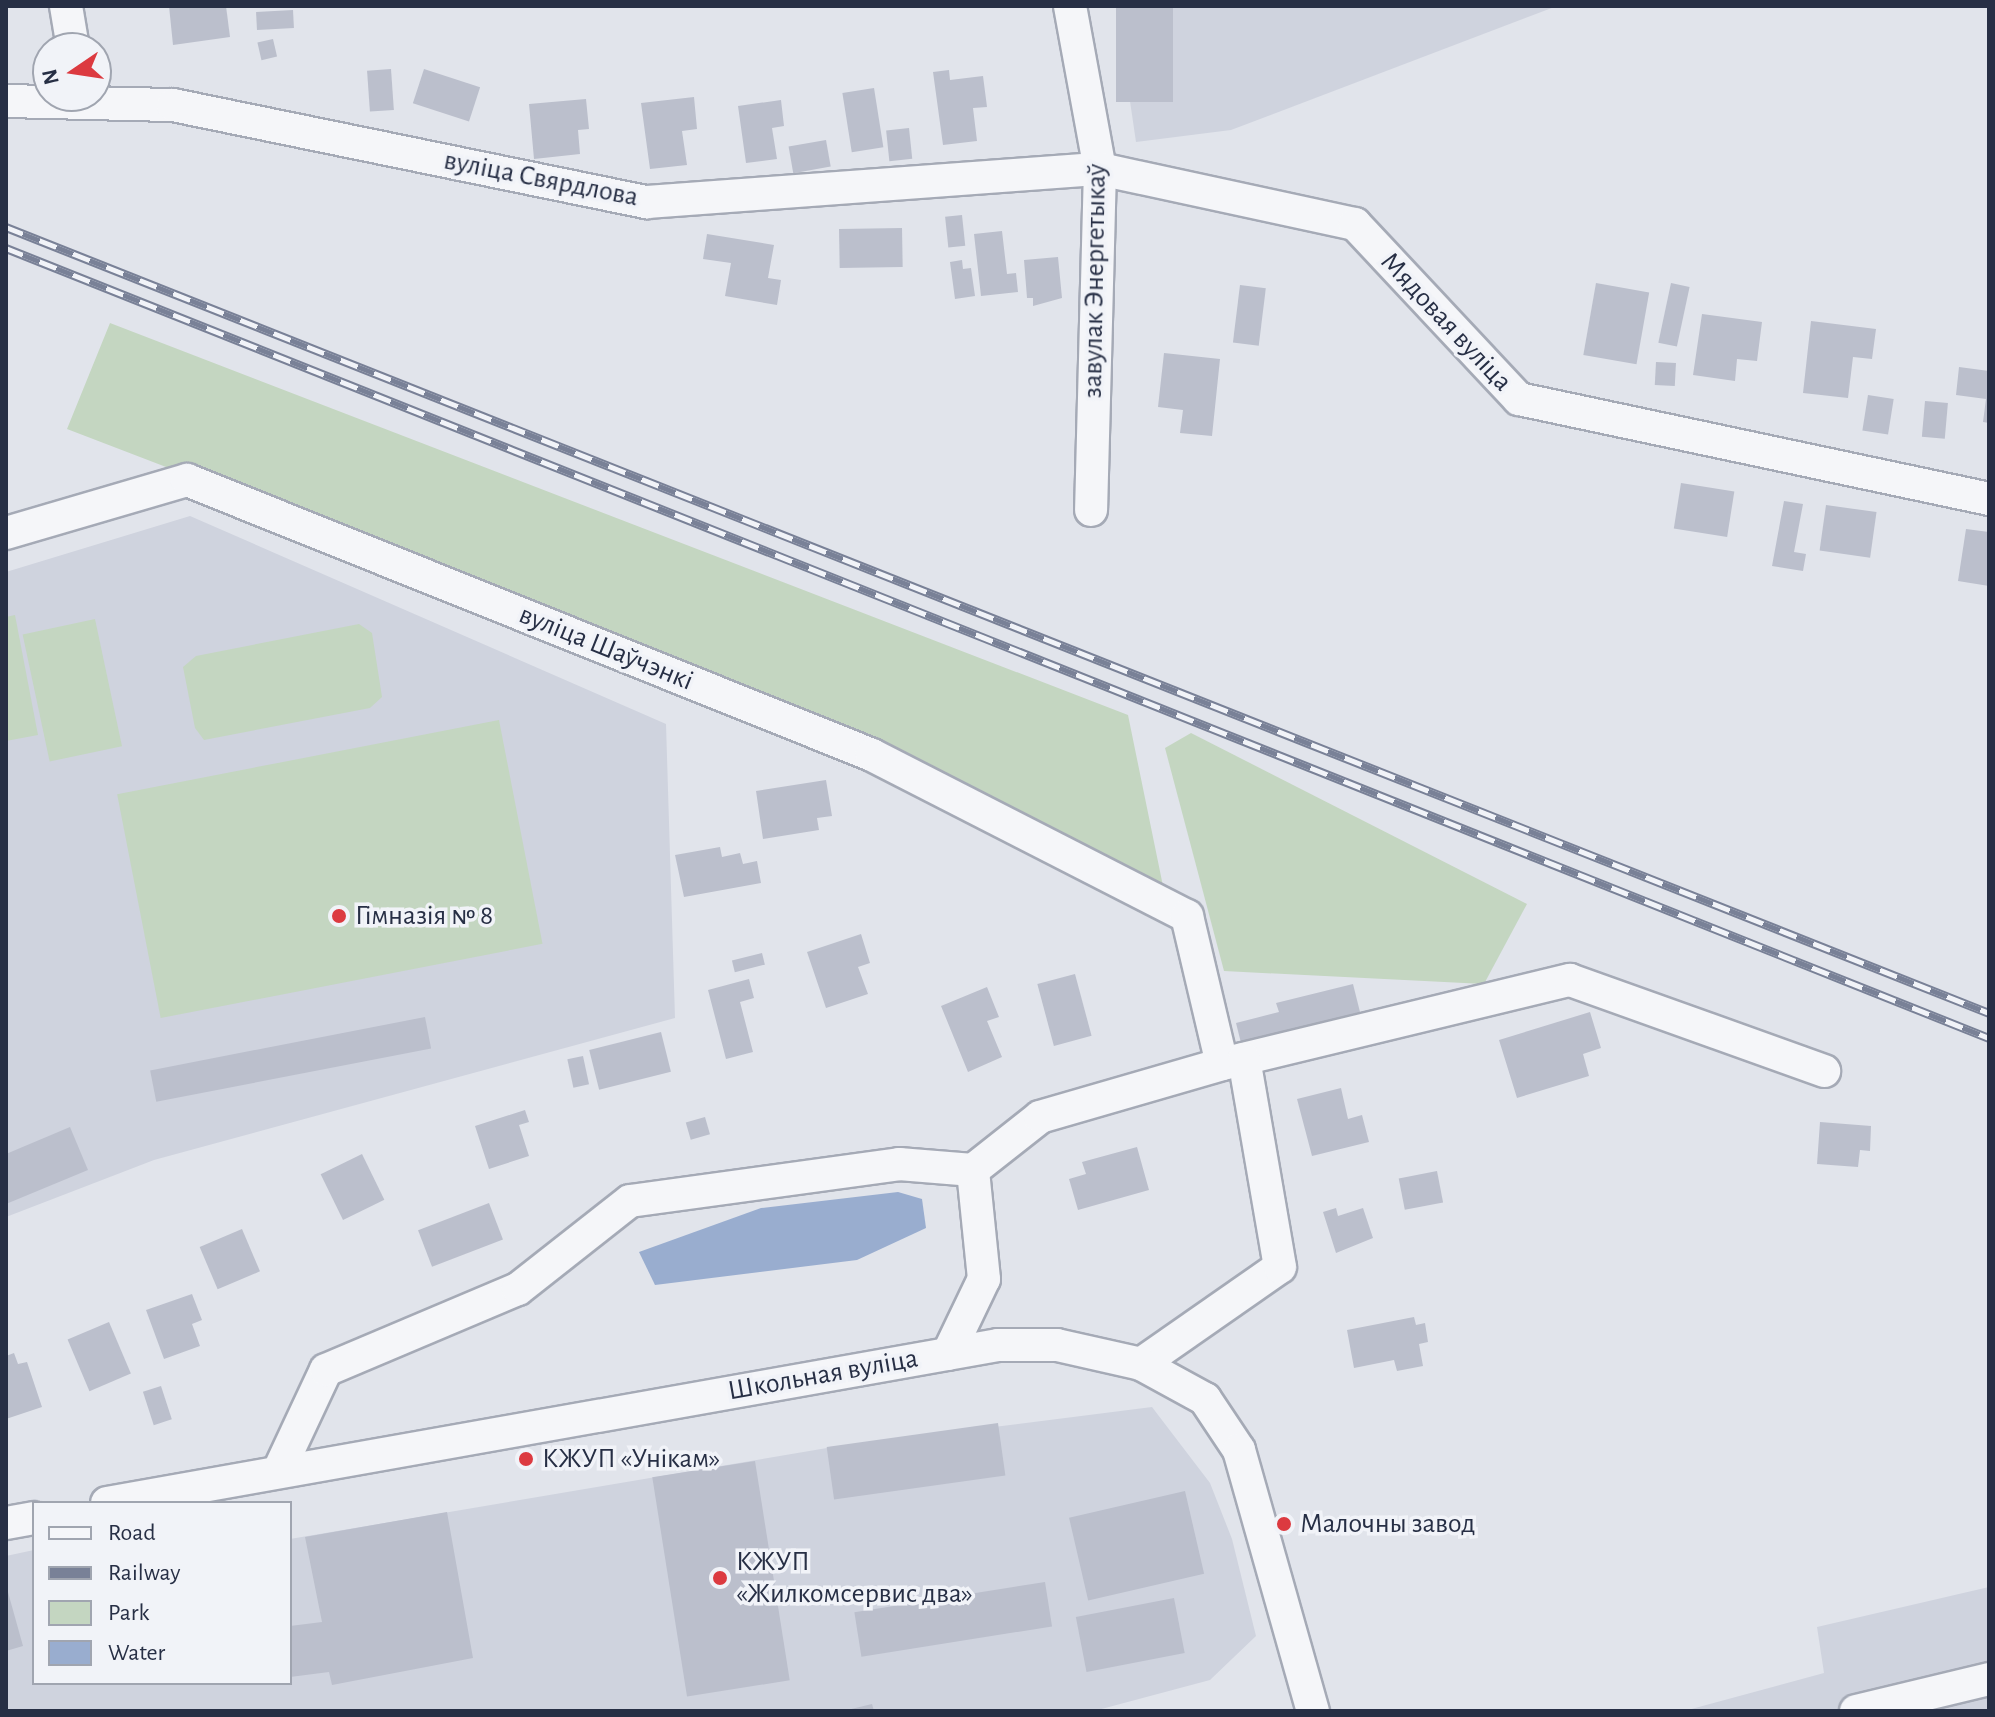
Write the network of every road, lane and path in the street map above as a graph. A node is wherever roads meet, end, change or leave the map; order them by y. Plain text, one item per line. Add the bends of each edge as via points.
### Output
1 (66, 6) edge
2 (1070, 6) edge
3 (70, 32) edge
4 (6, 101) edge
5 (32, 101) edge
6 (112, 102) edge
7 (1100, 169) junction
8 (1989, 499) edge
9 (1091, 510) dead end
10 (6, 533) edge
11 (1233, 1062) junction
12 (1824, 1071) dead end
13 (973, 1170) junction
14 (948, 1354) junction
15 (1141, 1364) junction
16 (280, 1468) junction
17 (117, 1501) edge
18 (32, 1518) edge
19 (6, 1523) edge
20 (1989, 1679) edge
21 (1313, 1711) edge
22 (1856, 1711) edge

1 - 3 street
2 - 7 street, завулак Энергетыкаў
4 - 5 street, вуліца Свярдлова
6 - 7 street, вуліца Свярдлова via 173,105 647,202
7 - 8 street, Мядовая вуліца via 1355,224 1519,399
7 - 9 street, завулак Энергетыкаў
10 - 11 street, вуліца Шаўчэнкі via 187,480 872,755 1187,916
11 - 12 street via 1570,980
11 - 13 street via 1040,1117
11 - 15 street via 1280,1267
13 - 14 street via 984,1279
13 - 16 street via 899,1164 630,1201 518,1289 326,1370
14 - 15 street, Школьная вуліца via 998,1345 1057,1345
14 - 16 street, Школьная вуліца
15 - 21 street, Школьная вуліца via 1205,1399 1239,1450
16 - 17 street, Школьная вуліца
18 - 19 street
20 - 22 street

